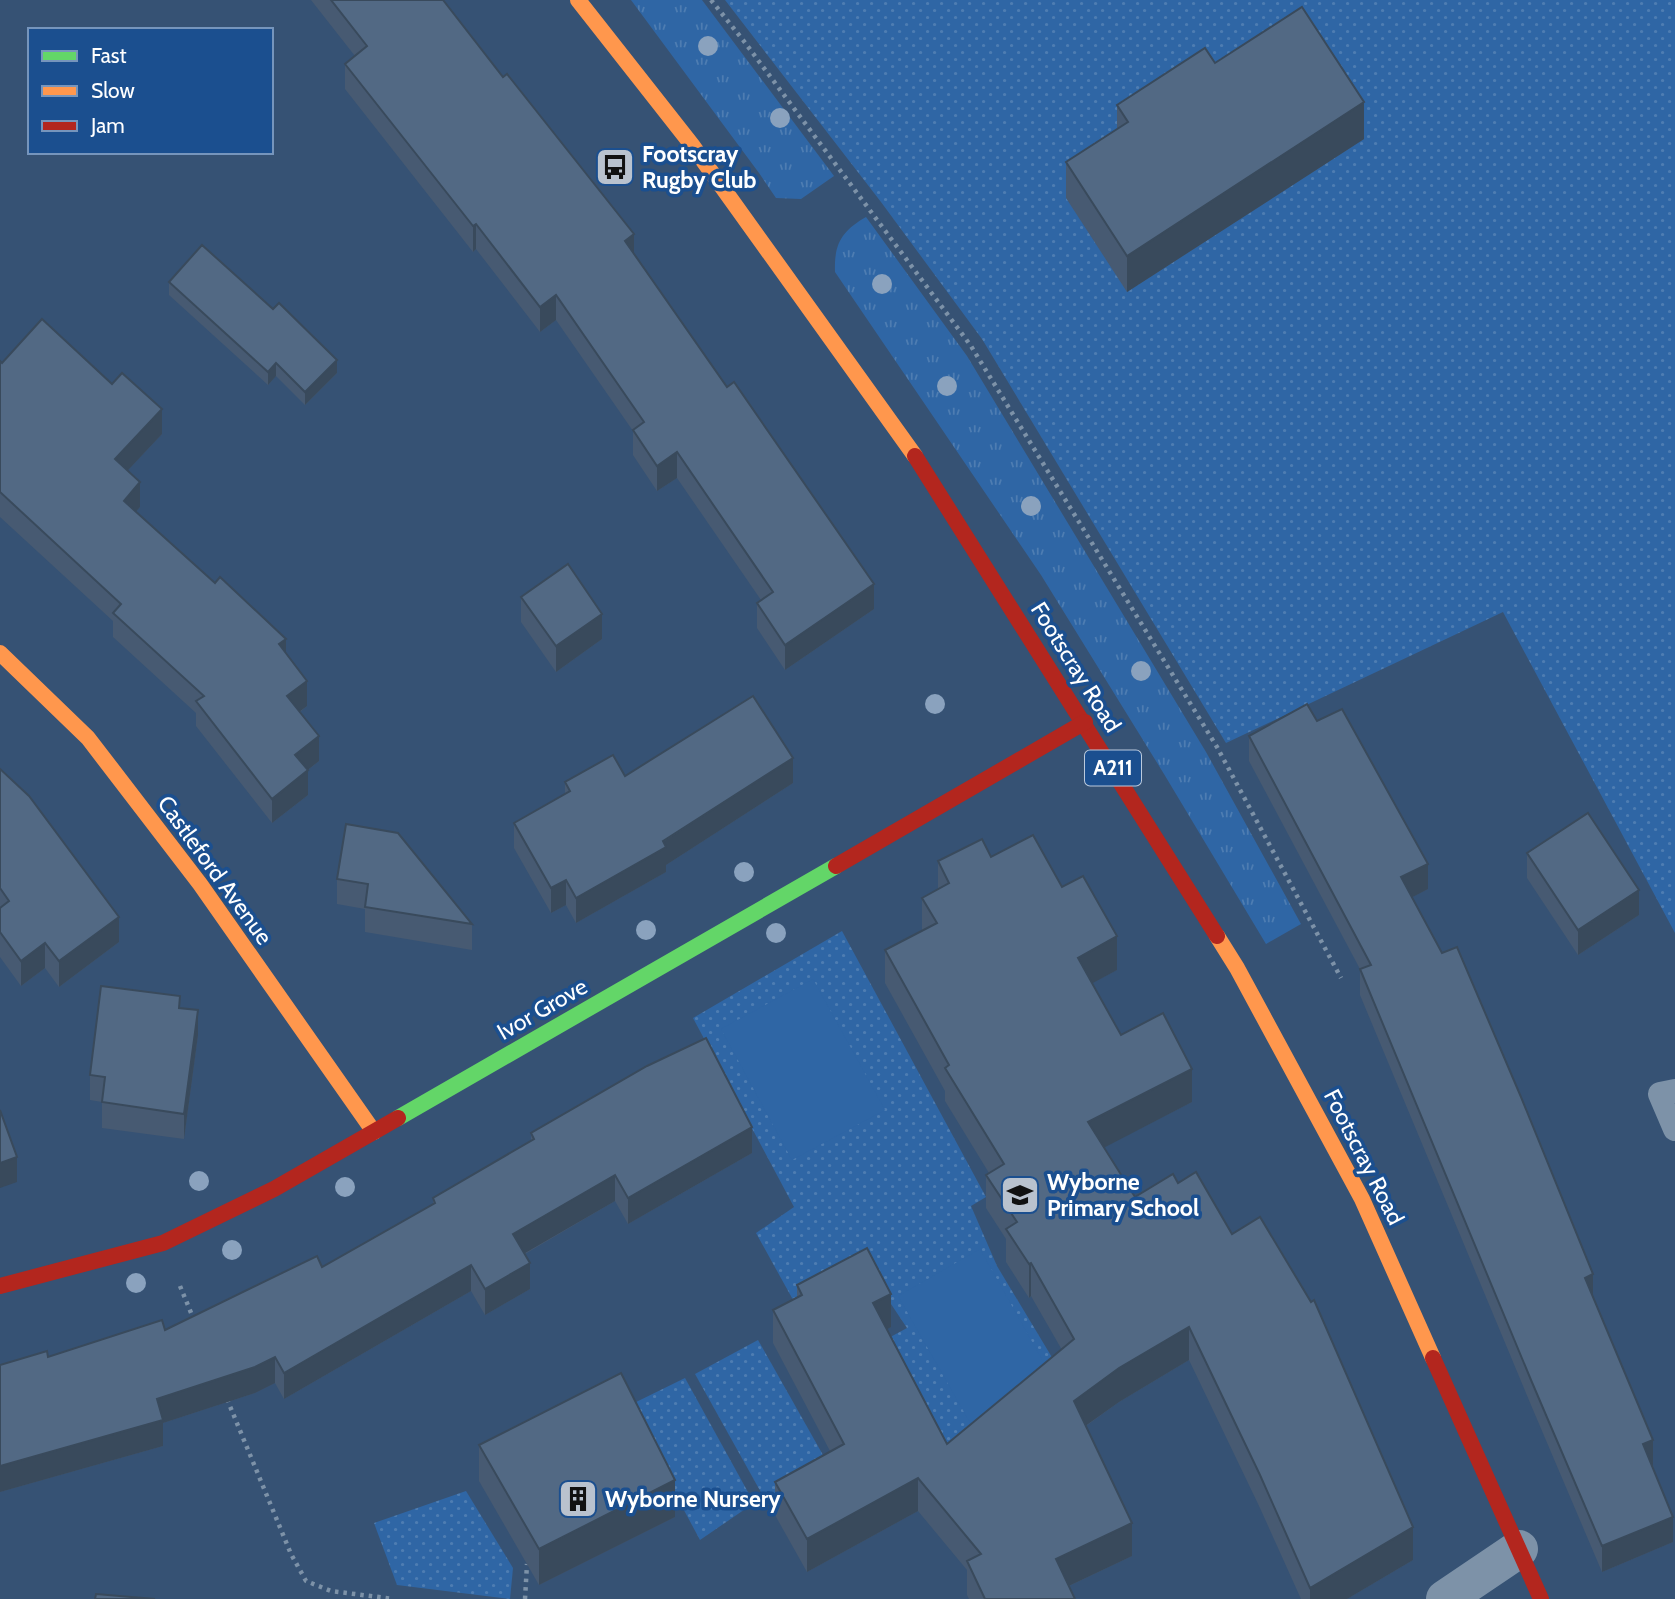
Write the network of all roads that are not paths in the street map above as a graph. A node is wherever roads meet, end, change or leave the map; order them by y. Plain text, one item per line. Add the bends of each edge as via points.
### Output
1 (578, 0) edge
2 (0, 653) edge
3 (1085, 722) junction
4 (1675, 1091) edge
5 (1675, 1129) edge
6 (374, 1132) junction
7 (0, 1286) edge
8 (1519, 1549) junction
9 (1446, 1599) edge
10 (1541, 1599) edge

1 - 3 main road, Footscray Road / A211 via 692,145 919,462
2 - 6 main road, Castleford Avenue via 88,738 200,884
3 - 6 main road, Ivor Grove
3 - 8 main road, Footscray Road / A211 via 1257,1002 1356,1187
4 - 5 lane via 1660,1094
6 - 7 main road, Ivor Grove via 274,1189 163,1242
8 - 9 street
8 - 10 main road, Footscray Road / A211

